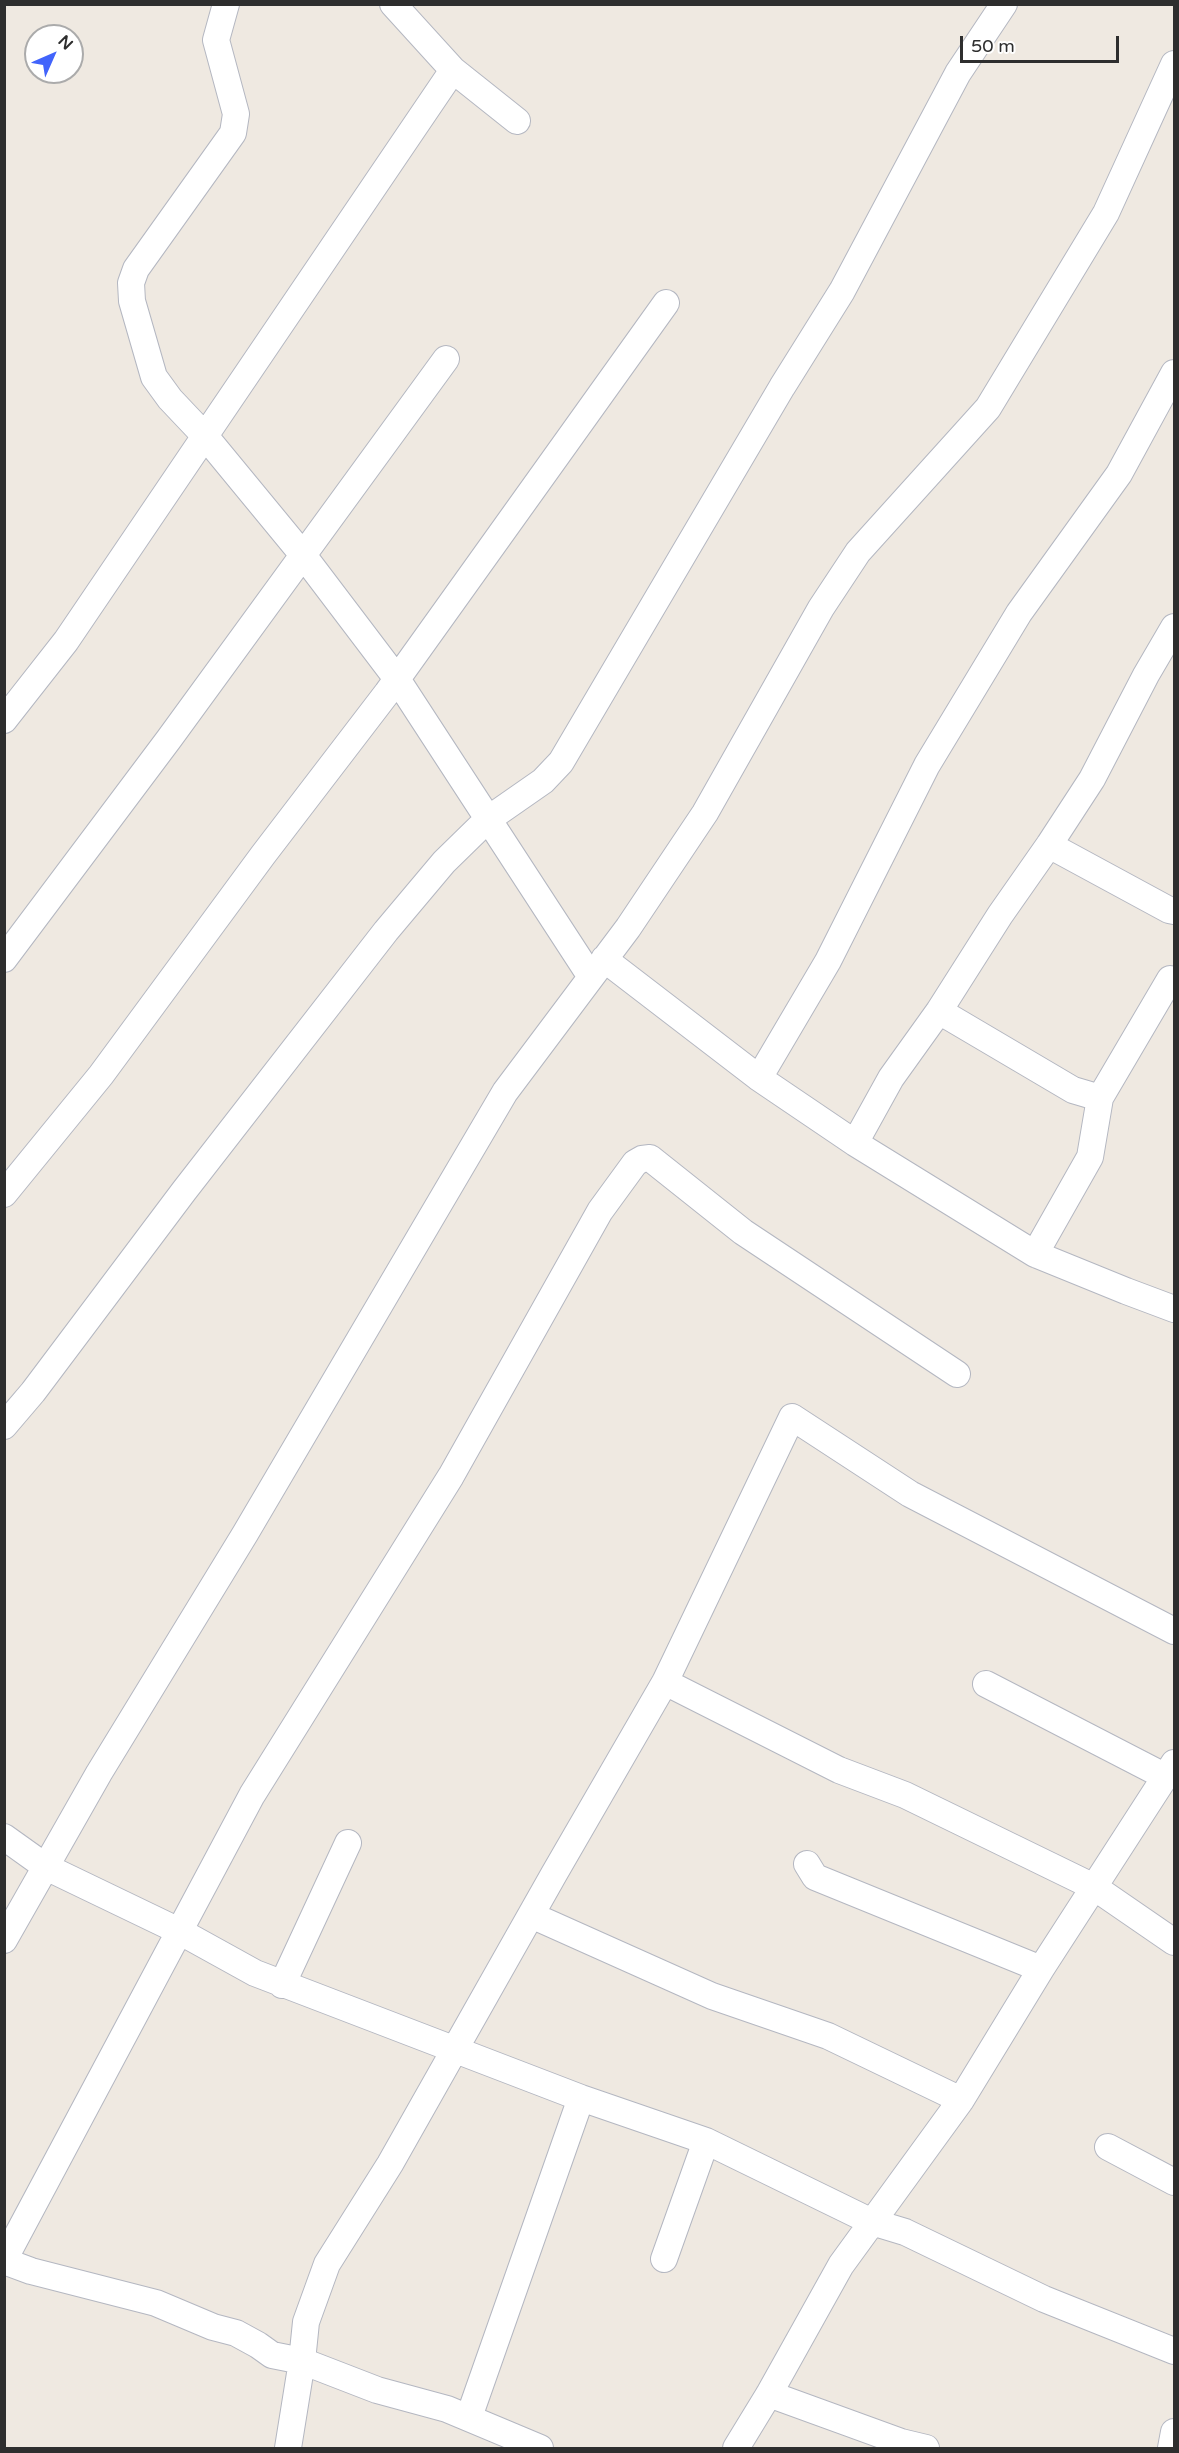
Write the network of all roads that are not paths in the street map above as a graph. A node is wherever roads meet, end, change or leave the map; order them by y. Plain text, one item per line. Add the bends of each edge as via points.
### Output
1 (226, 4) edge
2 (393, 4) edge
3 (1004, 4) edge
4 (1174, 64) edge
5 (453, 70) junction
6 (517, 121) dead end
7 (666, 303) dead end
8 (446, 359) dead end
9 (1174, 373) edge
10 (205, 436) junction
11 (303, 555) junction
12 (1174, 627) edge
13 (397, 680) junction
14 (4, 720) edge
15 (488, 820) junction
16 (1049, 845) junction
17 (1174, 911) edge
18 (4, 959) edge
19 (597, 968) junction
20 (1170, 979) dead end
21 (939, 1011) junction
22 (759, 1078) junction
23 (1100, 1098) junction
24 (855, 1143) junction
25 (4, 1194) edge
26 (1035, 1254) junction
27 (1174, 1309) edge
28 (957, 1374) dead end
29 (4, 1426) edge
30 (1174, 1631) edge
31 (665, 1682) junction
32 (986, 1684) dead end
33 (1170, 1770) edge
34 (4, 1837) edge
35 (348, 1843) dead end
36 (807, 1864) dead end
37 (46, 1867) junction
38 (1094, 1887) junction
39 (531, 1915) junction
40 (179, 1931) junction
41 (4, 1940) edge
42 (1174, 1942) edge
43 (1041, 1969) junction
44 (282, 1985) junction
45 (456, 2050) junction
46 (581, 2098) junction
47 (961, 2100) junction
48 (706, 2141) junction
49 (1108, 2147) dead end
50 (1174, 2181) edge
51 (872, 2222) junction
52 (664, 2259) dead end
53 (4, 2261) edge
54 (1174, 2350) edge
55 (302, 2361) junction
56 (769, 2394) junction
57 (469, 2417) junction
58 (1174, 2432) edge
59 (288, 2448) edge
60 (540, 2448) edge
61 (736, 2448) edge
62 (926, 2448) edge
63 (1171, 2448) edge

1 - 10 street via 216,40 236,114 233,133 136,269 131,283 132,301 154,377
2 - 5 street
3 - 15 street via 958,73 842,291 561,762 543,781
4 - 19 street via 1106,213 988,408 858,552 821,608 705,813
5 - 6 street
5 - 10 street
7 - 13 street
8 - 11 street
9 - 22 street via 1119,474 1019,613 927,765 828,961
10 - 11 street
10 - 14 street via 66,642
11 - 13 street
11 - 18 street
12 - 16 street via 1092,779
13 - 15 street
13 - 25 street via 101,1075
15 - 19 street
15 - 29 street via 444,862 386,931
16 - 17 street
16 - 21 street
19 - 22 street
19 - 37 street via 505,1092
20 - 23 street
21 - 23 street via 1073,1090
21 - 24 street via 891,1078
22 - 24 street
23 - 26 street via 1090,1157
24 - 26 street
26 - 27 street
28 - 40 street via 743,1232 650,1158 636,1163 600,1211 450,1476 252,1795
30 - 31 street via 910,1494 792,1417
31 - 38 street via 840,1770 905,1795
31 - 39 street
32 - 33 street
33 - 38 street
34 - 37 street
35 - 44 street
36 - 43 street via 814,1877
37 - 40 street
37 - 41 street
38 - 42 street
38 - 43 street
39 - 45 street
39 - 47 street via 712,1996 828,2036
40 - 44 street
40 - 53 street
43 - 47 street
44 - 45 street
45 - 46 street
45 - 55 street via 327,2264 306,2322
46 - 48 street
46 - 57 street
47 - 51 street
48 - 51 street
48 - 52 street
49 - 50 street
51 - 54 street via 905,2232 1044,2299
51 - 56 street via 841,2265
53 - 55 street via 156,2303 236,2333 272,2355
55 - 57 street via 377,2390
55 - 59 street
56 - 61 street
56 - 62 street
57 - 60 street
58 - 63 street

